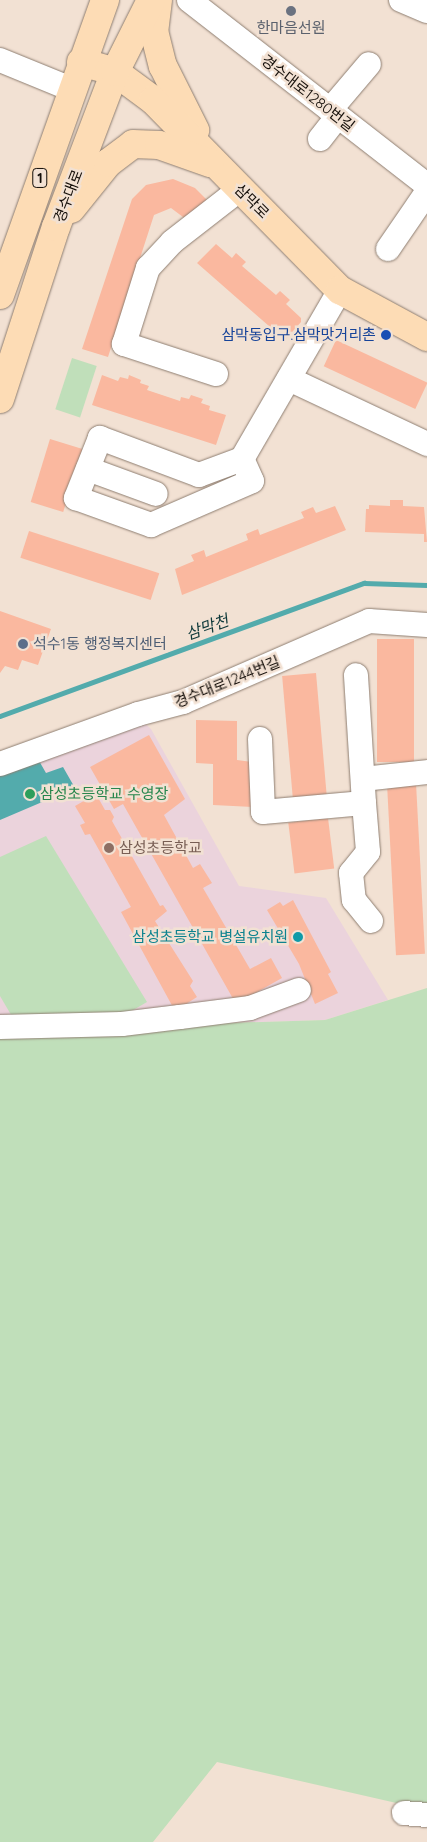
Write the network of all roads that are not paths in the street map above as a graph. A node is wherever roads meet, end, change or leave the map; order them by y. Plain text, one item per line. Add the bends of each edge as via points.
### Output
1 (105, 0) edge
2 (151, 0) edge
3 (158, 0) edge
4 (189, 0) edge
5 (401, 0) edge
6 (427, 11) edge
7 (0, 60) edge
8 (81, 62) junction
9 (369, 64) dead end
10 (115, 72) junction
11 (71, 89) junction
12 (334, 113) junction
13 (320, 139) dead end
14 (214, 164) junction
15 (427, 185) edge
16 (240, 189) junction
17 (427, 192) edge
18 (56, 227) junction
19 (388, 249) dead end
20 (6, 252) edge
21 (340, 290) junction
22 (0, 295) edge
23 (427, 337) edge
24 (216, 374) dead end
25 (289, 379) junction
26 (0, 399) edge
27 (427, 444) edge
28 (242, 459) junction
29 (88, 469) junction
30 (199, 476) junction
31 (156, 494) dead end
32 (208, 500) junction
33 (427, 625) edge
34 (356, 675) dead end
35 (260, 738) dead end
36 (0, 764) edge
37 (427, 772) edge
38 (364, 779) junction
39 (364, 803) junction
40 (371, 921) dead end
41 (299, 990) dead end
42 (0, 1027) edge

1 - 8 main road, 경수대로 / 1
2 - 10 main road, 경수대로 / 1
3 - 14 main road via 154,31 163,66
4 - 12 street, 경수대로1280번길
5 - 6 street
7 - 11 street
8 - 10 main road, 삼막로
8 - 11 main road, 경수대로 / 1
9 - 12 street
10 - 14 main road, 삼막로 via 153,100
10 - 18 main road, 경수대로 / 1
11 - 20 main road, 경수대로 / 1
12 - 13 street
12 - 15 street, 경수대로1280번길
14 - 16 main road, 삼막로
14 - 18 main road via 159,145 133,144 108,163
16 - 21 main road, 삼막로
16 - 24 street via 172,242 148,268 124,344
17 - 19 street
18 - 26 main road, 경수대로 / 1
20 - 22 main road, 경수대로 / 1
21 - 23 main road, 삼막로
21 - 25 street
25 - 27 street
25 - 28 street
28 - 30 street
28 - 32 street via 252,480
29 - 30 street via 100,438
29 - 31 street
29 - 32 street via 76,498 151,525
30 - 32 street
33 - 36 street, 경수대로1244번길 via 369,621 183,702 138,714
34 - 38 street
35 - 39 street via 262,812
37 - 38 street
38 - 39 street
39 - 40 street via 368,852 351,873 354,900
41 - 42 street via 250,1008 170,1019 122,1024

